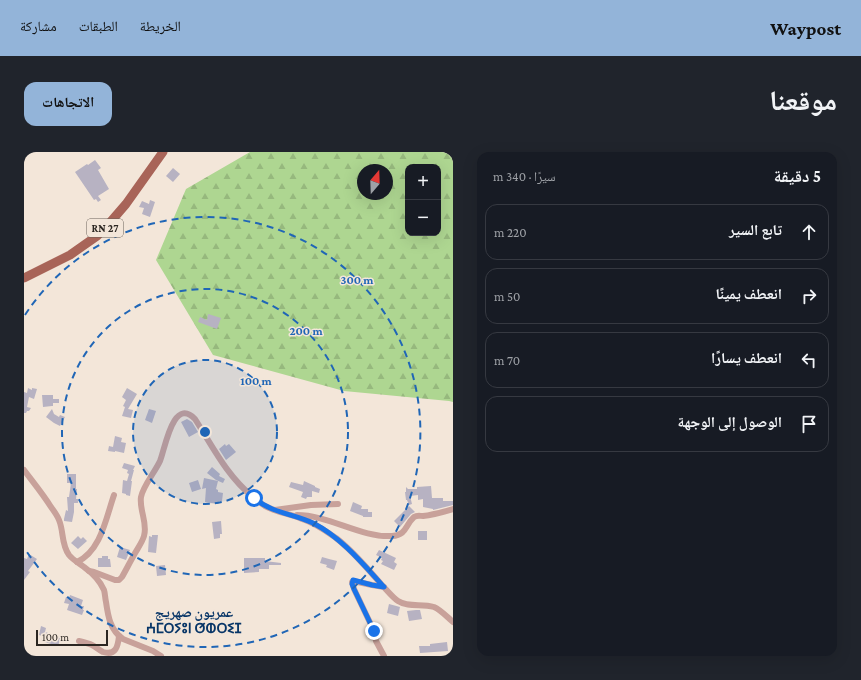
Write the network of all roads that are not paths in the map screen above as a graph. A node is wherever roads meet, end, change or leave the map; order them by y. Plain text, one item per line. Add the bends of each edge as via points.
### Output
1 (163, 152) edge
2 (24, 278) edge
3 (24, 470) edge
4 (114, 495) dead end
5 (338, 504) dead end
6 (453, 509) edge
7 (273, 510) junction
8 (290, 515) junction
9 (77, 562) junction
10 (89, 571) junction
11 (384, 587) junction
12 (453, 622) edge
13 (119, 636) junction
14 (79, 641) dead end
15 (162, 656) edge
16 (384, 656) edge

1 - 2 main road, RN 27 via 126,204 98,236 70,255
3 - 9 street via 56,514 65,549
4 - 9 street via 97,543
5 - 7 street
6 - 8 street via 414,517 402,534 391,536 364,532 303,515
7 - 8 street
7 - 10 street via 259,502 239,484 190,415 181,414 172,424 159,461 144,490 141,500 145,533 122,577 115,580
8 - 11 street via 313,523 337,539
9 - 10 street
10 - 13 street via 104,590 110,624
11 - 12 street via 400,602 433,607
11 - 16 street via 353,580 352,582
13 - 14 street via 116,650 109,655
13 - 15 street

